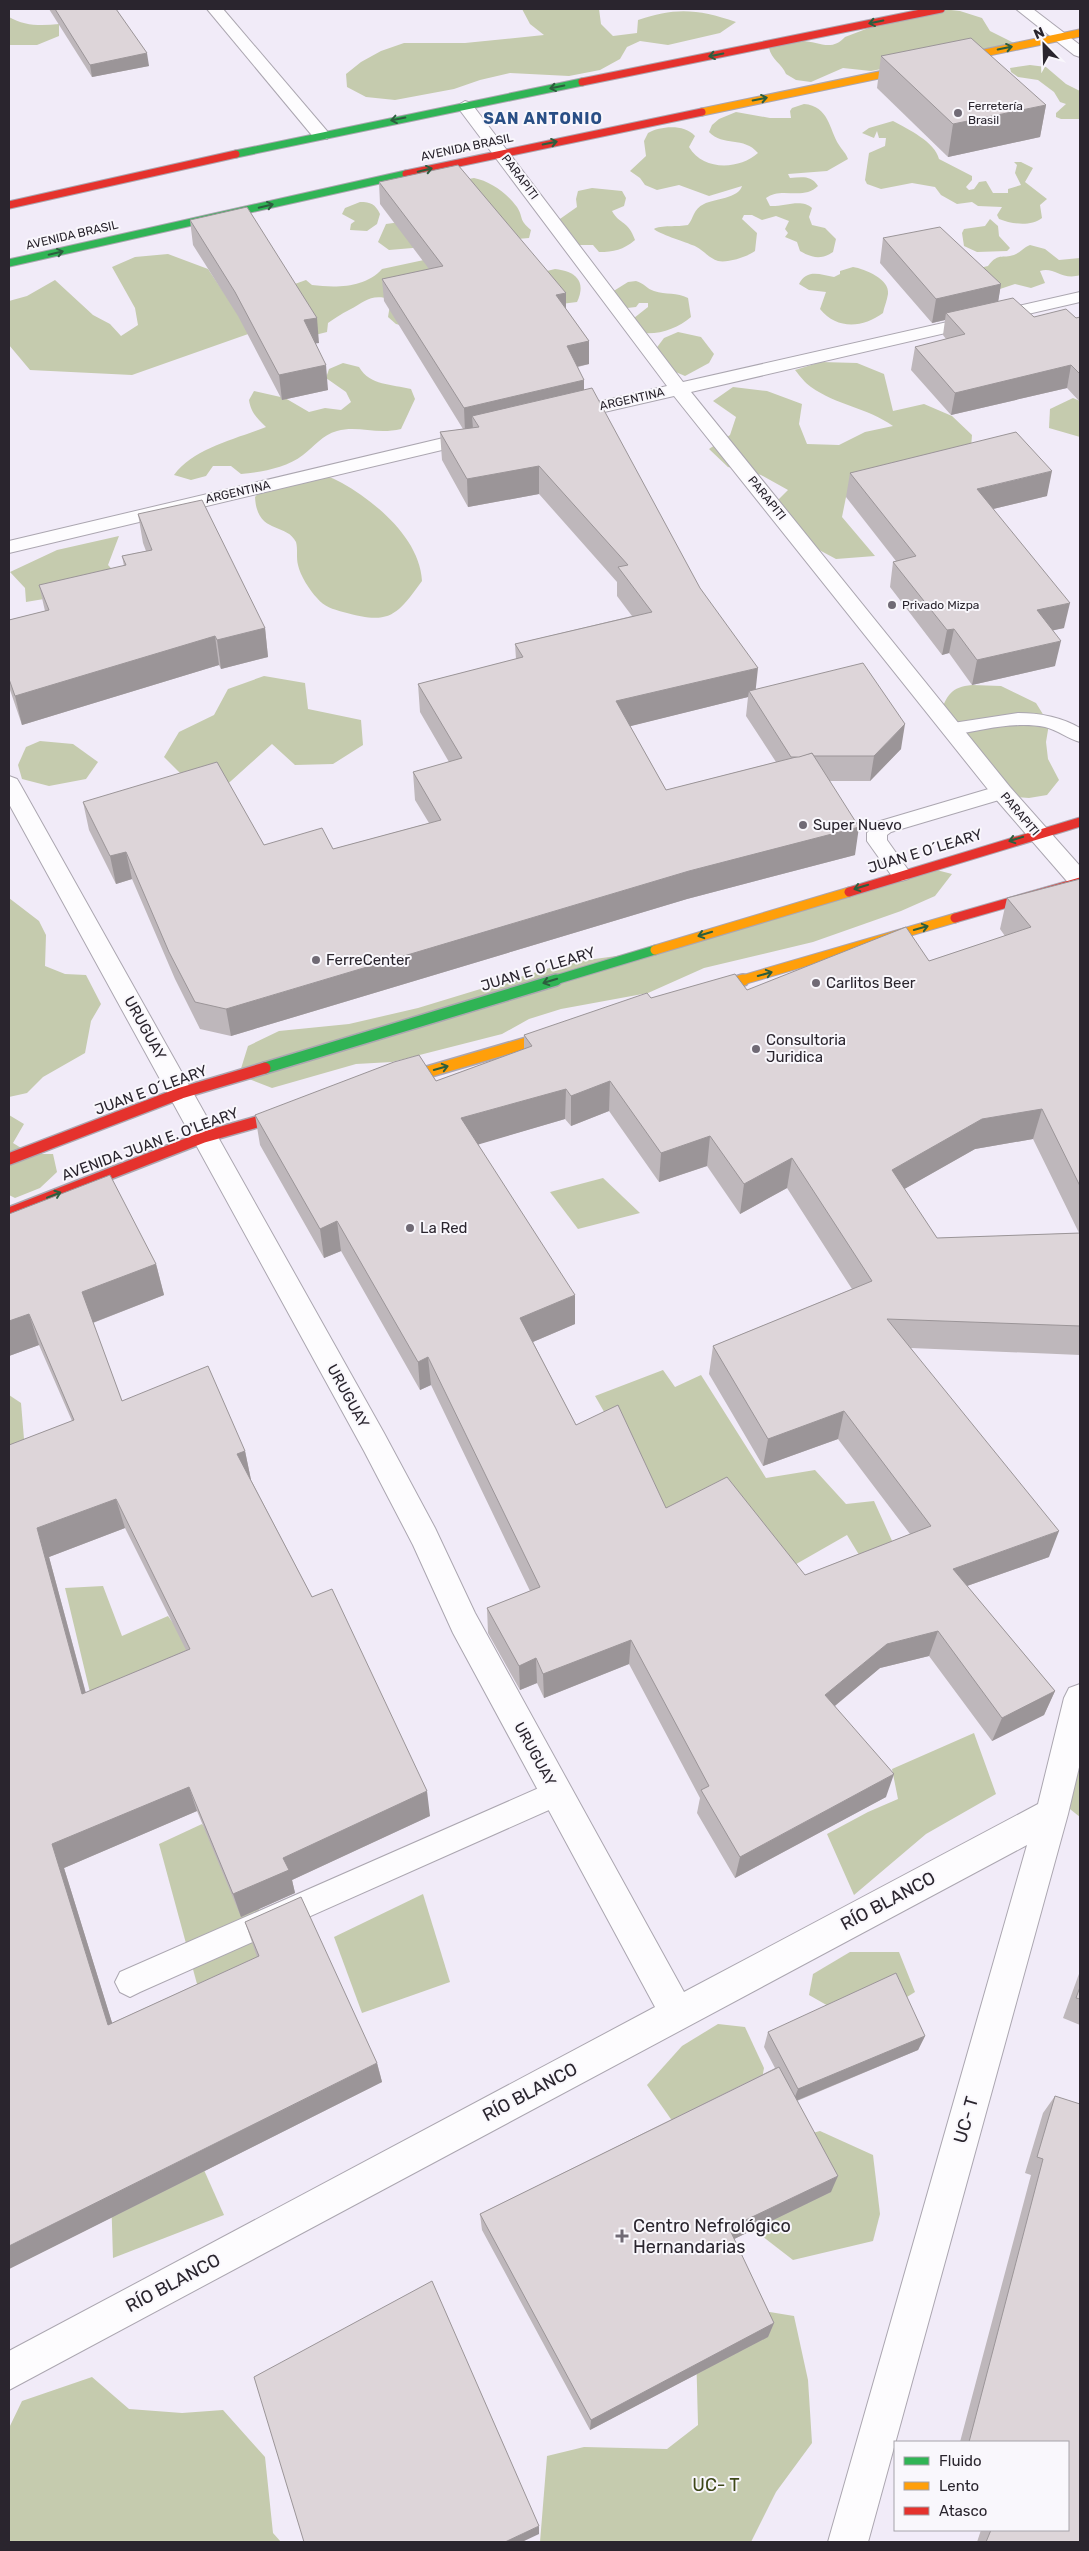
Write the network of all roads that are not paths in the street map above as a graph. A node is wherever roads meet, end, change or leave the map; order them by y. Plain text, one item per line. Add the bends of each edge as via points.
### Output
1 (215, 9) edge
2 (940, 9) edge
3 (1024, 9) edge
4 (1080, 33) edge
5 (1062, 37) junction
6 (1080, 52) edge
7 (465, 106) junction
8 (321, 135) junction
9 (502, 153) junction
10 (9, 204) edge
11 (9, 263) edge
12 (1080, 297) edge
13 (678, 388) junction
14 (542, 420) edge
15 (494, 432) edge
16 (9, 546) edge
17 (953, 730) junction
18 (1080, 736) edge
19 (9, 784) edge
20 (1002, 792) junction
21 (1080, 822) edge
22 (1036, 833) junction
23 (901, 874) junction
24 (1080, 881) edge
25 (690, 996) edge
26 (576, 1029) edge
27 (385, 1084) edge
28 (181, 1093) junction
29 (300, 1110) edge
30 (204, 1137) junction
31 (9, 1159) edge
32 (9, 1213) edge
33 (1080, 1698) edge
34 (557, 1793) junction
35 (1052, 1814) junction
36 (130, 1982) dead end
37 (677, 2013) junction
38 (9, 2371) edge
39 (848, 2542) edge

1 - 8 street
2 -> 7 street
3 - 5 street
4 - 5 street, AVENIDA BRASIL
5 - 6 street
9 -> 5 street, AVENIDA BRASIL
7 -> 8 street
7 - 9 street, PARAPITI
8 - 10 street
11 -> 9 street, AVENIDA BRASIL
9 - 13 street, PARAPITI
12 - 13 street, ARGENTINA
13 - 14 street, ARGENTINA
13 - 17 street, PARAPITI
15 - 16 street, ARGENTINA
17 - 18 lane via 1030,717 1052,721
17 - 20 street, PARAPITI
19 - 28 street, URUGUAY
20 - 22 street, PARAPITI
20 - 23 lane via 884,828 877,833 876,841
21 - 22 street, JUAN E O´LEARY
22 -> 23 street, JUAN E O´LEARY
22 - 24 street, PARAPITI
23 -> 28 street, JUAN E O´LEARY
25 -> 24 street
27 -> 26 street
28 - 30 street, URUGUAY
28 - 31 street, JUAN E O´LEARY
29 - 30 street, AVENIDA JUAN E. O'LEARY
32 -> 30 street, AVENIDA JUAN E. O'LEARY
30 - 34 street, URUGUAY via 374,1442 464,1623
33 - 35 street, UC- T
34 - 36 lane
34 - 37 street, URUGUAY
35 - 37 street, RÍO BLANCO
35 - 39 street, UC- T
37 - 38 street, RÍO BLANCO

